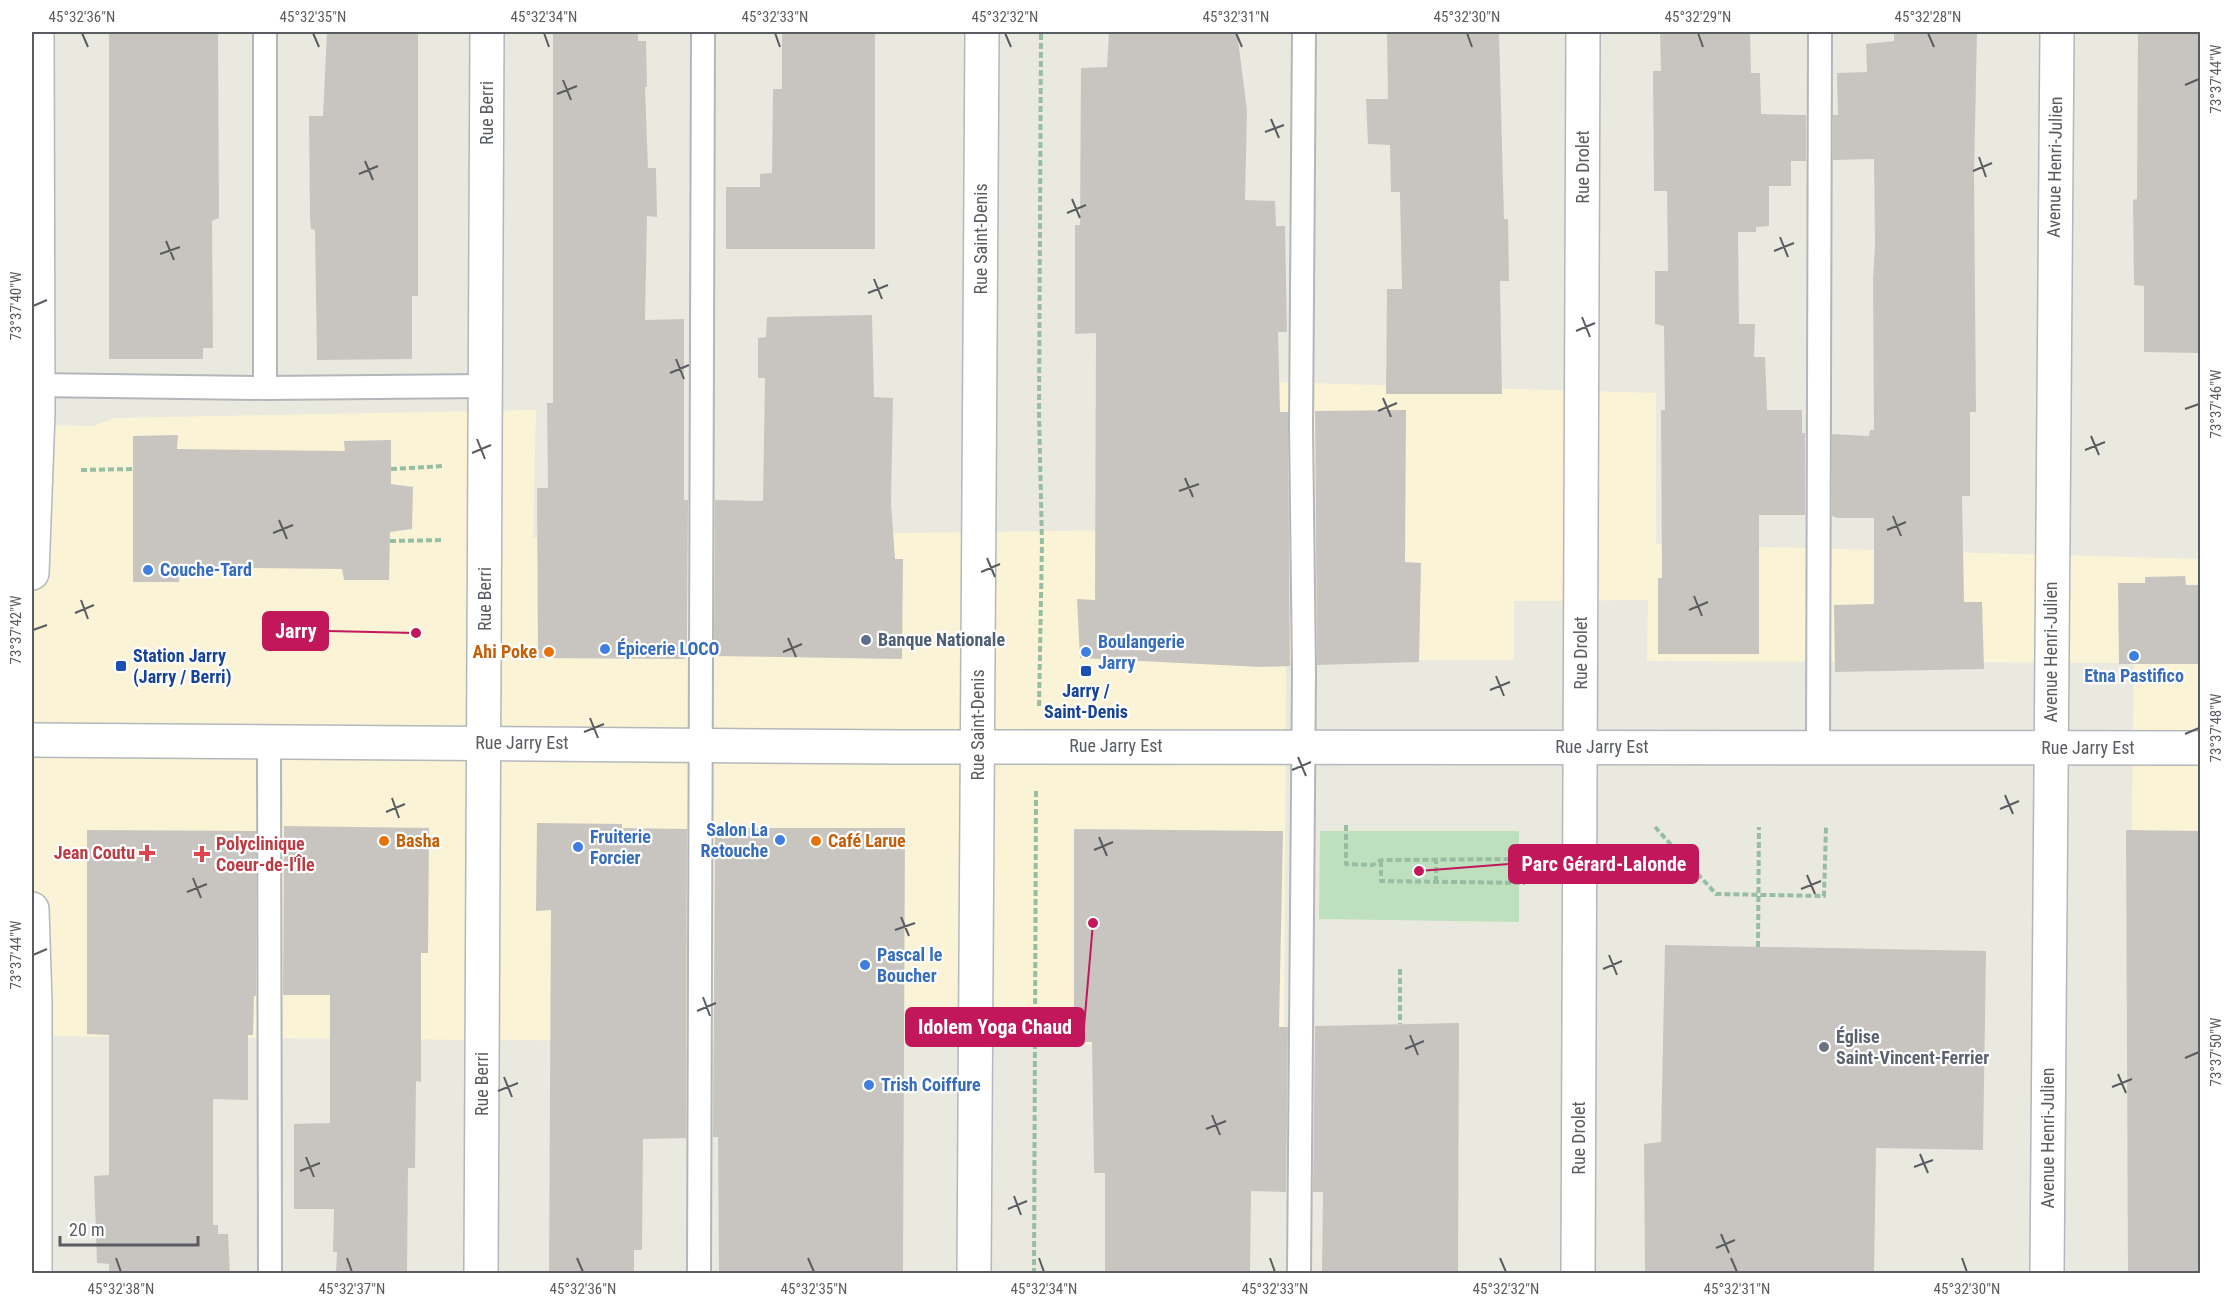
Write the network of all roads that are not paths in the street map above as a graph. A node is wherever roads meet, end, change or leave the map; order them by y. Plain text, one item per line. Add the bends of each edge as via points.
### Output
1 (37, 32) edge
2 (265, 32) edge
3 (487, 32) edge
4 (703, 32) edge
5 (982, 32) edge
6 (1304, 32) edge
7 (1583, 32) edge
8 (1820, 32) edge
9 (2057, 32) edge
10 (485, 386) junction
11 (265, 388) junction
12 (36, 404) edge
13 (32, 573) edge
14 (32, 740) edge
15 (269, 740) junction
16 (484, 743) junction
17 (700, 744) junction
18 (1303, 746) junction
19 (978, 747) junction
20 (1581, 747) junction
21 (2051, 747) junction
22 (2200, 748) edge
23 (1818, 749) junction
24 (32, 909) edge
25 (33, 1004) edge
26 (35, 1274) edge
27 (270, 1274) edge
28 (481, 1274) edge
29 (699, 1274) edge
30 (974, 1274) edge
31 (1299, 1274) edge
32 (1578, 1274) edge
33 (2047, 1274) edge

1 - 12 main road
2 - 11 lane
3 - 10 main road, Rue Berri
4 - 17 lane
5 - 19 main road, Rue Saint-Denis
6 - 18 lane
7 - 20 main road, Rue Drolet
8 - 23 lane
9 - 21 main road, Avenue Henri-Julien
10 - 11 lane
10 - 16 main road, Rue Berri
11 - 12 lane
12 - 13 main road
14 - 15 main road, Rue Jarry Est
15 - 16 main road, Rue Jarry Est
15 - 27 lane
16 - 17 main road, Rue Jarry Est
16 - 28 main road, Rue Berri
17 - 19 main road, Rue Jarry Est
17 - 29 lane
18 - 19 main road, Rue Jarry Est
18 - 20 main road, Rue Jarry Est
18 - 31 lane
19 - 30 main road, Rue Saint-Denis
20 - 23 main road, Rue Jarry Est
20 - 32 main road, Rue Drolet
21 - 22 main road, Rue Jarry Est
21 - 23 main road, Rue Jarry Est
21 - 33 main road, Avenue Henri-Julien
24 - 25 main road
25 - 26 main road

